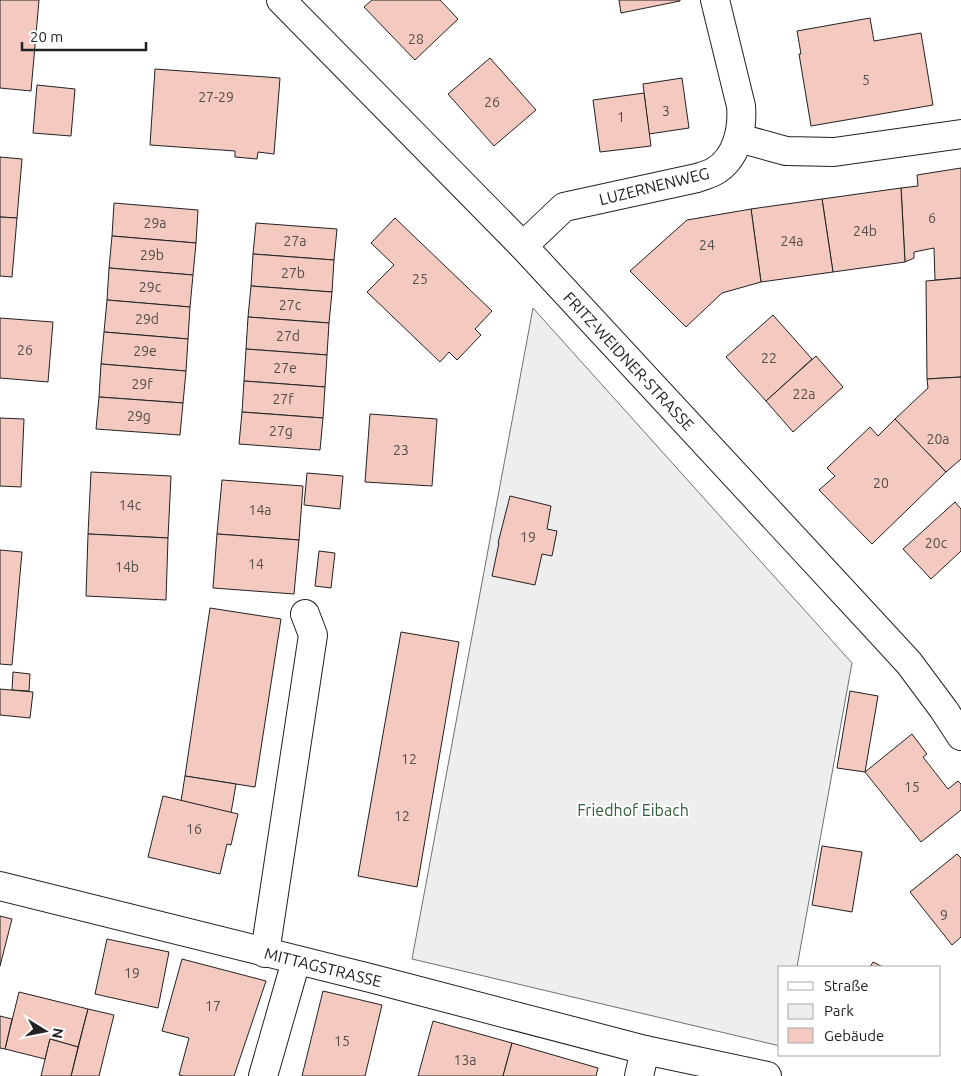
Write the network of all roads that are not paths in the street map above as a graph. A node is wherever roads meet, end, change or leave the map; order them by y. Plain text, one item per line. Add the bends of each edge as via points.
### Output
1 (281, 0) edge
2 (715, 0) edge
3 (961, 134) edge
4 (739, 138) junction
5 (523, 246) junction
6 (305, 614) dead end
7 (961, 736) edge
8 (0, 886) edge
9 (265, 953) junction
10 (296, 961) junction
11 (645, 1050) junction
12 (263, 1076) edge
13 (639, 1076) edge
14 (766, 1076) edge

1 - 5 street, FRITZ-WEIDNER-STRASSE
2 - 4 street via 741,106
3 - 4 street via 834,152 786,151
4 - 5 street, LUZERNENWEG via 730,156 716,171 564,207
5 - 7 street, FRITZ-WEIDNER-STRASSE via 909,663
6 - 9 street via 313,635
8 - 9 street, MITTAGSTRASSE
9 - 10 street, MITTAGSTRASSE
10 - 11 street, MITTAGSTRASSE
10 - 12 street
11 - 13 street
11 - 14 street, MITTAGSTRASSE

